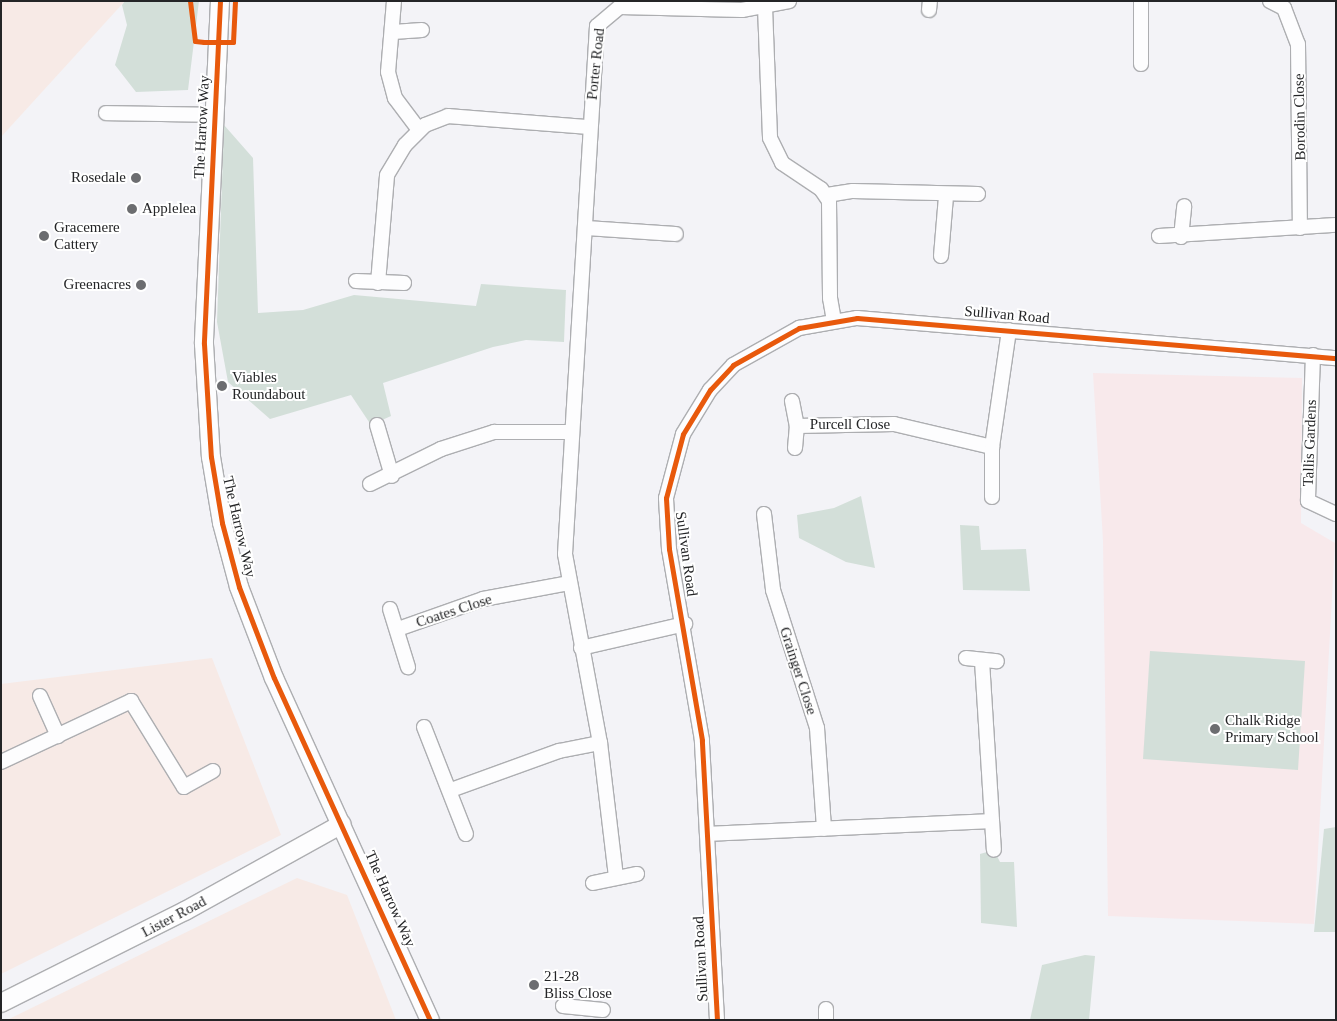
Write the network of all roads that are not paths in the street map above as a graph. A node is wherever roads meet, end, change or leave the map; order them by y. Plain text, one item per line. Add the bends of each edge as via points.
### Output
1 (220, 1) edge
2 (394, 1) edge
3 (789, 1) edge
4 (1141, 1) edge
5 (1270, 1) edge
6 (1289, 5) edge
7 (765, 7) junction
8 (422, 30) dead end
9 (393, 32) junction
10 (1141, 64) dead end
11 (106, 113) dead end
12 (216, 116) junction
13 (590, 127) junction
14 (418, 130) junction
15 (978, 194) dead end
16 (827, 195) junction
17 (946, 197) junction
18 (1184, 206) dead end
19 (1336, 225) edge
20 (586, 228) junction
21 (1300, 228) junction
22 (676, 234) dead end
23 (1159, 236) dead end
24 (1181, 237) junction
25 (941, 256) dead end
26 (356, 280) dead end
27 (404, 282) dead end
28 (378, 283) junction
29 (834, 320) junction
30 (1009, 330) junction
31 (1313, 355) junction
32 (1336, 358) edge
33 (792, 401) dead end
34 (377, 425) dead end
35 (797, 426) junction
36 (572, 432) junction
37 (992, 447) junction
38 (795, 448) dead end
39 (392, 476) junction
40 (370, 484) dead end
41 (992, 497) dead end
42 (764, 514) dead end
43 (1336, 514) edge
44 (568, 583) junction
45 (390, 608) dead end
46 (685, 624) junction
47 (398, 629) junction
48 (581, 648) junction
49 (966, 658) dead end
50 (982, 661) junction
51 (997, 661) dead end
52 (408, 667) dead end
53 (40, 696) dead end
54 (424, 726) dead end
55 (58, 736) junction
56 (600, 743) junction
57 (1, 762) edge
58 (213, 771) dead end
59 (451, 790) junction
60 (992, 821) junction
61 (342, 824) junction
62 (824, 829) junction
63 (466, 834) dead end
64 (707, 834) junction
65 (994, 850) dead end
66 (637, 874) dead end
67 (616, 877) junction
68 (593, 883) dead end
69 (1, 1003) edge
70 (563, 1006) dead end
71 (603, 1010) dead end
72 (584, 1014) edge
73 (430, 1020) edge
74 (717, 1020) edge

1 - 12 street, The Harrow Way
2 - 9 street
3 - 7 street, Porter Road
4 - 10 street
5 - 6 street, Borodin Close
6 - 21 street, Borodin Close via 1298,44
7 - 13 street, Porter Road via 620,8 606,15 597,26
7 - 16 street via 770,138 788,168
8 - 9 street
9 - 14 street via 388,72 395,98
11 - 12 street
12 - 61 street, The Harrow Way via 204,344 214,483 231,561 255,631
13 - 14 street via 448,116
13 - 20 street, Porter Road
14 - 28 street via 387,175
15 - 17 street
16 - 17 street via 854,191
16 - 29 street via 831,209 830,298
17 - 25 street
18 - 24 street
19 - 21 street
20 - 22 street
20 - 36 street, Porter Road
21 - 24 street
23 - 24 street
26 - 28 street
27 - 28 street
29 - 30 street, Sullivan Road via 884,318
29 - 46 street, Sullivan Road via 799,328 750,352 710,390 683,434 666,498 669,549
30 - 31 street, Sullivan Road via 1095,335 1148,345
30 - 37 street
31 - 32 street, Sullivan Road
31 - 43 street, Tallis Gardens via 1308,501
33 - 35 street, Purcell Close
34 - 39 street
35 - 37 street, Purcell Close via 894,424
35 - 38 street, Purcell Close
36 - 39 street via 494,432 441,450
36 - 44 street via 565,554
37 - 41 street
39 - 40 street
42 - 62 street, Grainger Close via 773,590 817,728
44 - 47 street, Coates Close via 482,599
44 - 48 street
45 - 47 street, Coates Close
46 - 48 street
46 - 64 street, Sullivan Road via 702,740
47 - 52 street, Coates Close
48 - 56 street
49 - 50 street
50 - 51 street
50 - 60 street
53 - 55 street
54 - 59 street
55 - 57 street
55 - 58 street via 132,701 184,787
56 - 59 street via 559,751
56 - 67 street
59 - 63 street
60 - 62 street
60 - 65 street
61 - 69 street, Lister Road via 185,911
61 - 73 street, The Harrow Way
62 - 64 street
64 - 74 street, Sullivan Road
66 - 67 street
67 - 68 street
70 - 72 street
71 - 72 street

